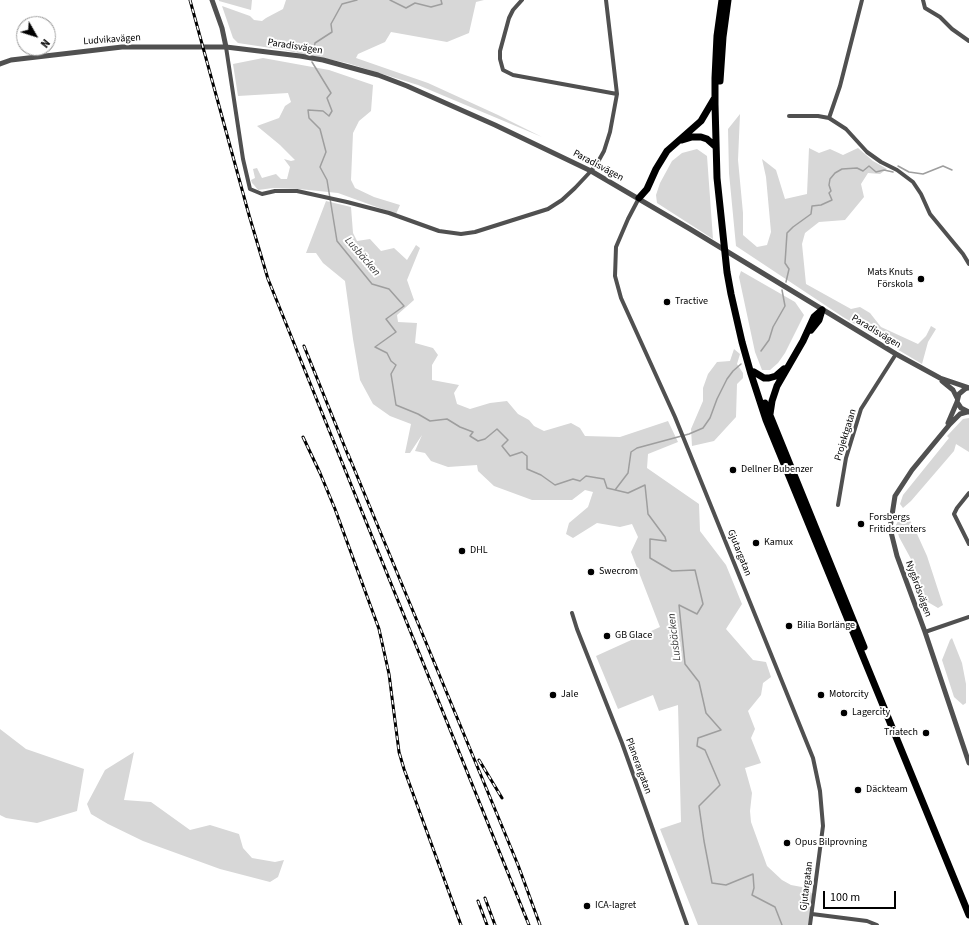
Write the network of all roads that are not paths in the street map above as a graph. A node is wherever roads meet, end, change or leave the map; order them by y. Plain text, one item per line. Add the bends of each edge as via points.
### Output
1 (212, 0) edge
2 (522, 0) edge
3 (606, 0) edge
4 (722, 0) edge
5 (728, 0) edge
6 (862, 0) edge
7 (923, 0) edge
8 (969, 41) edge
9 (226, 47) junction
10 (0, 64) edge
11 (617, 94) junction
12 (715, 97) junction
13 (789, 116) dead end
14 (829, 118) junction
15 (678, 141) junction
16 (716, 147) junction
17 (591, 171) junction
18 (639, 198) junction
19 (724, 230) junction
20 (969, 264) edge
21 (729, 272) junction
22 (822, 310) junction
23 (896, 354) junction
24 (788, 366) junction
25 (754, 372) junction
26 (931, 373) junction
27 (969, 388) edge
28 (957, 400) junction
29 (968, 412) edge
30 (770, 416) junction
31 (944, 430) junction
32 (969, 493) edge
33 (838, 505) dead end
34 (969, 544) edge
35 (572, 613) dead end
36 (969, 617) edge
37 (925, 632) junction
38 (969, 763) edge
39 (969, 903) edge
40 (812, 914) junction
41 (969, 915) edge
42 (687, 925) edge
43 (810, 925) edge
44 (877, 925) edge

1 - 9 street
2 - 11 street via 513,10 500,51 503,70 513,75
3 - 11 street
4 - 12 highway via 717,36
5 - 19 highway via 719,104
6 - 14 street
7 - 8 street via 925,8
9 - 10 street, Ludvikavägen via 122,47 11,60
9 - 17 street, Paradisvägen via 323,60 378,75 495,125
9 - 17 street via 250,189 262,194 297,191 389,213 439,231 461,234 548,209 562,200
11 - 17 street via 607,142
12 - 15 highway via 701,121
12 - 16 highway
13 - 14 street
14 - 20 street via 846,129 867,152 913,182 930,214
15 - 16 highway via 701,137
15 - 18 highway via 667,151 648,189
16 - 19 highway
17 - 18 street, Paradisvägen
18 - 22 street, Paradisvägen
18 - 40 street, Gjutargatan via 616,247 615,276 620,298 675,417 813,758 823,826
19 - 21 highway
21 - 25 highway
21 - 41 highway via 730,294 766,420
22 - 23 street, Paradisvägen
22 - 24 highway via 814,317
23 - 26 street, Paradisvägen
23 - 33 street, Projektgatan via 862,409 846,458
24 - 25 highway via 769,378
24 - 30 highway via 774,394
25 - 30 highway
26 - 27 street, Paradisvägen
26 - 28 street, Paradisvägen via 953,390
27 - 28 street via 961,391
28 - 29 street, Paradisvägen via 961,408
28 - 31 street, Nygårdsvägen
29 - 31 street, Nygårdsvägen via 956,417
30 - 39 highway
31 - 37 street, Nygårdsvägen via 895,496 890,528 897,556
32 - 34 street via 954,514
35 - 42 street, Planerargatan
36 - 37 street
37 - 38 street, Nygårdsvägen
40 - 43 street, Gjutargatan
40 - 44 street via 867,921

